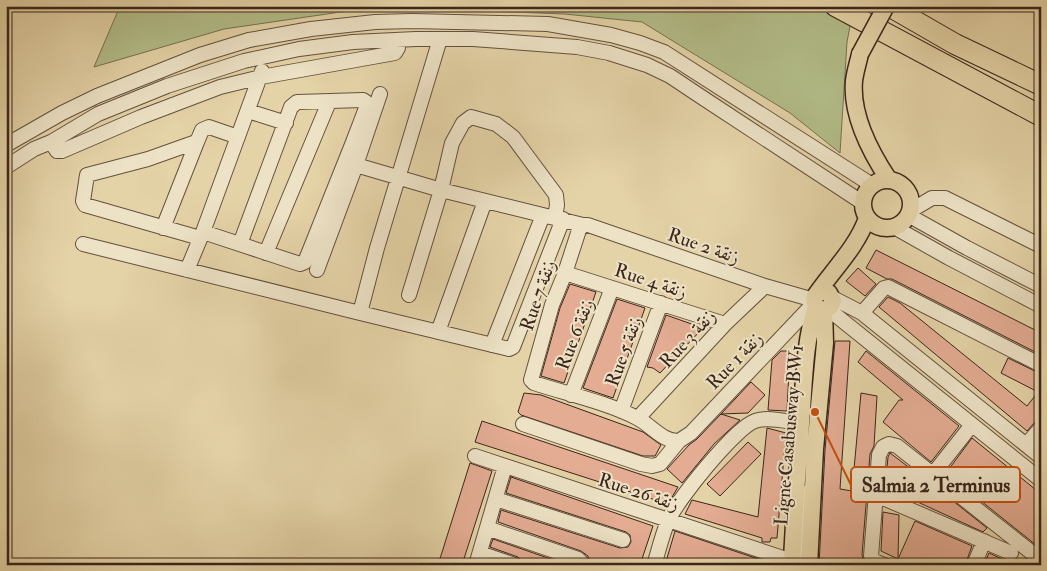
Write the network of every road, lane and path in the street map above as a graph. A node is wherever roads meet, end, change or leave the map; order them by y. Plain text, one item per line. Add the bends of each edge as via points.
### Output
1 (834, 6) edge
2 (887, 6) edge
3 (440, 39) junction
4 (398, 40) junction
5 (265, 56) junction
6 (261, 77) junction
7 (1041, 85) edge
8 (380, 94) dead end
9 (329, 102) junction
10 (248, 111) junction
11 (1041, 116) edge
12 (286, 123) junction
13 (238, 137) junction
14 (51, 142) junction
15 (197, 142) junction
16 (6, 145) edge
17 (356, 165) junction
18 (6, 167) edge
19 (399, 177) junction
20 (889, 180) junction
21 (872, 185) junction
22 (441, 190) junction
23 (485, 201) junction
24 (865, 211) junction
25 (909, 213) junction
26 (554, 217) junction
27 (583, 225) junction
28 (163, 228) junction
29 (891, 228) junction
30 (202, 235) junction
31 (83, 244) dead end
32 (240, 244) junction
33 (1037, 244) dead end
34 (266, 253) junction
35 (187, 270) junction
36 (317, 270) dead end
37 (565, 273) junction
38 (764, 286) junction
39 (1041, 286) edge
40 (612, 288) junction
41 (409, 295) dead end
42 (661, 303) junction
43 (822, 304) junction
44 (1041, 306) edge
45 (360, 313) junction
46 (862, 313) junction
47 (725, 324) junction
48 (438, 332) junction
49 (492, 345) junction
50 (1041, 365) edge
51 (571, 395) junction
52 (982, 410) junction
53 (621, 411) junction
54 (638, 418) junction
55 (801, 423) junction
56 (523, 424) dead end
57 (970, 425) junction
58 (1041, 428) edge
59 (680, 441) junction
60 (1026, 445) junction
61 (475, 456) dead end
62 (1041, 458) edge
63 (505, 466) junction
64 (933, 474) junction
65 (1041, 480) edge
66 (876, 495) junction
67 (496, 500) junction
68 (668, 521) junction
69 (487, 528) junction
70 (622, 540) dead end
71 (984, 541) junction
72 (1011, 553) edge
73 (478, 559) edge
74 (1041, 560) edge
75 (581, 563) edge
76 (797, 564) edge
77 (515, 565) edge
78 (654, 565) edge
79 (809, 565) edge
80 (884, 565) edge
81 (974, 565) edge

1 - 11 highway
2 - 7 highway via 955,44
2 - 20 main road, bridge via 860,54 854,81 856,104 866,138
3 - 4 street
3 - 19 street
3 - 24 street via 577,47 647,65 695,92
4 - 5 street via 353,42
4 - 6 street via 398,48 392,54
5 - 6 street
5 - 14 street via 167,86 98,114
6 - 10 street
6 - 14 street via 220,87 62,152 57,151
8 - 17 street
9 - 12 street via 294,104
9 - 34 street
9 - 34 street via 363,100 367,104 305,262 300,264
10 - 12 street
10 - 13 street
12 - 32 street
13 - 15 street via 209,127 202,130
13 - 30 street
14 - 18 street
15 - 28 street
15 - 28 street via 87,175 85,206
16 - 21 street via 106,92 200,55 249,40 311,28 375,22 548,24 640,42 664,52
17 - 19 street, Rue 2 زنقة
17 - 36 street
19 - 22 street, Rue 2 زنقة
19 - 45 street
20 - 21 main road
20 - 25 main road via 897,182 909,194
21 - 24 main road via 864,197
22 - 23 street, Rue 2 زنقة
22 - 26 street via 452,143 462,123 470,116 496,124 513,137 556,195
22 - 41 street
23 - 26 street, Rue 2 زنقة
23 - 48 street
24 - 29 main road via 873,224
24 - 43 main road via 861,234
25 - 29 main road
25 - 33 street via 932,198 945,198
25 - 39 street via 967,248
26 - 27 street, Rue 2 زنقة
26 - 49 street
26 - 49 street via 513,347
27 - 37 street, Rue 7 زنقة
27 - 38 street, Rue 2 زنقة
28 - 30 street
29 - 43 main road via 873,238 852,257 836,277
29 - 44 street
30 - 32 street
30 - 35 street
31 - 35 street
32 - 34 street
35 - 45 street
37 - 40 street, Rue 4 زنقة
37 - 51 street, Rue 7 زنقة via 552,305 531,380
38 - 43 street, Rue 2 زنقة
38 - 47 street, Rue 3 زنقة
40 - 42 street, Rue 4 زنقة
40 - 51 street, Rue 6 زنقة
42 - 47 street, Rue 4 زنقة
42 - 53 street, Rue 5 زنقة
43 - 46 street
43 - 55 main road via 810,329
43 - 57 street
43 - 59 street, Rue 1 زنقة
43 - 76 street, Ligne Casabusway BW1 via 813,353
43 - 79 main road via 825,343 814,449
45 - 48 street
46 - 50 street via 888,286
46 - 52 street
47 - 54 street, Rue 3 زنقة
48 - 49 street
51 - 53 street
52 - 57 street
52 - 60 street
53 - 54 street
54 - 59 street via 667,440
55 - 68 street via 755,421 739,432 684,495
55 - 76 main road via 796,485
56 - 59 street, Rue 1 زنقة via 652,466 664,461
57 - 64 street
57 - 65 street
58 - 60 street
60 - 62 street
61 - 63 street, Rue 26 زنقة
63 - 67 street
63 - 68 street, Rue 26 زنقة
64 - 66 street via 898,446 885,445 879,453
64 - 72 street
66 - 71 street
66 - 80 street via 871,556
67 - 69 street
67 - 70 street
68 - 76 street, Rue 26 زنقة
68 - 78 street
69 - 73 street
69 - 75 street via 578,559
71 - 72 street
71 - 81 street
72 - 74 street
73 - 77 street

